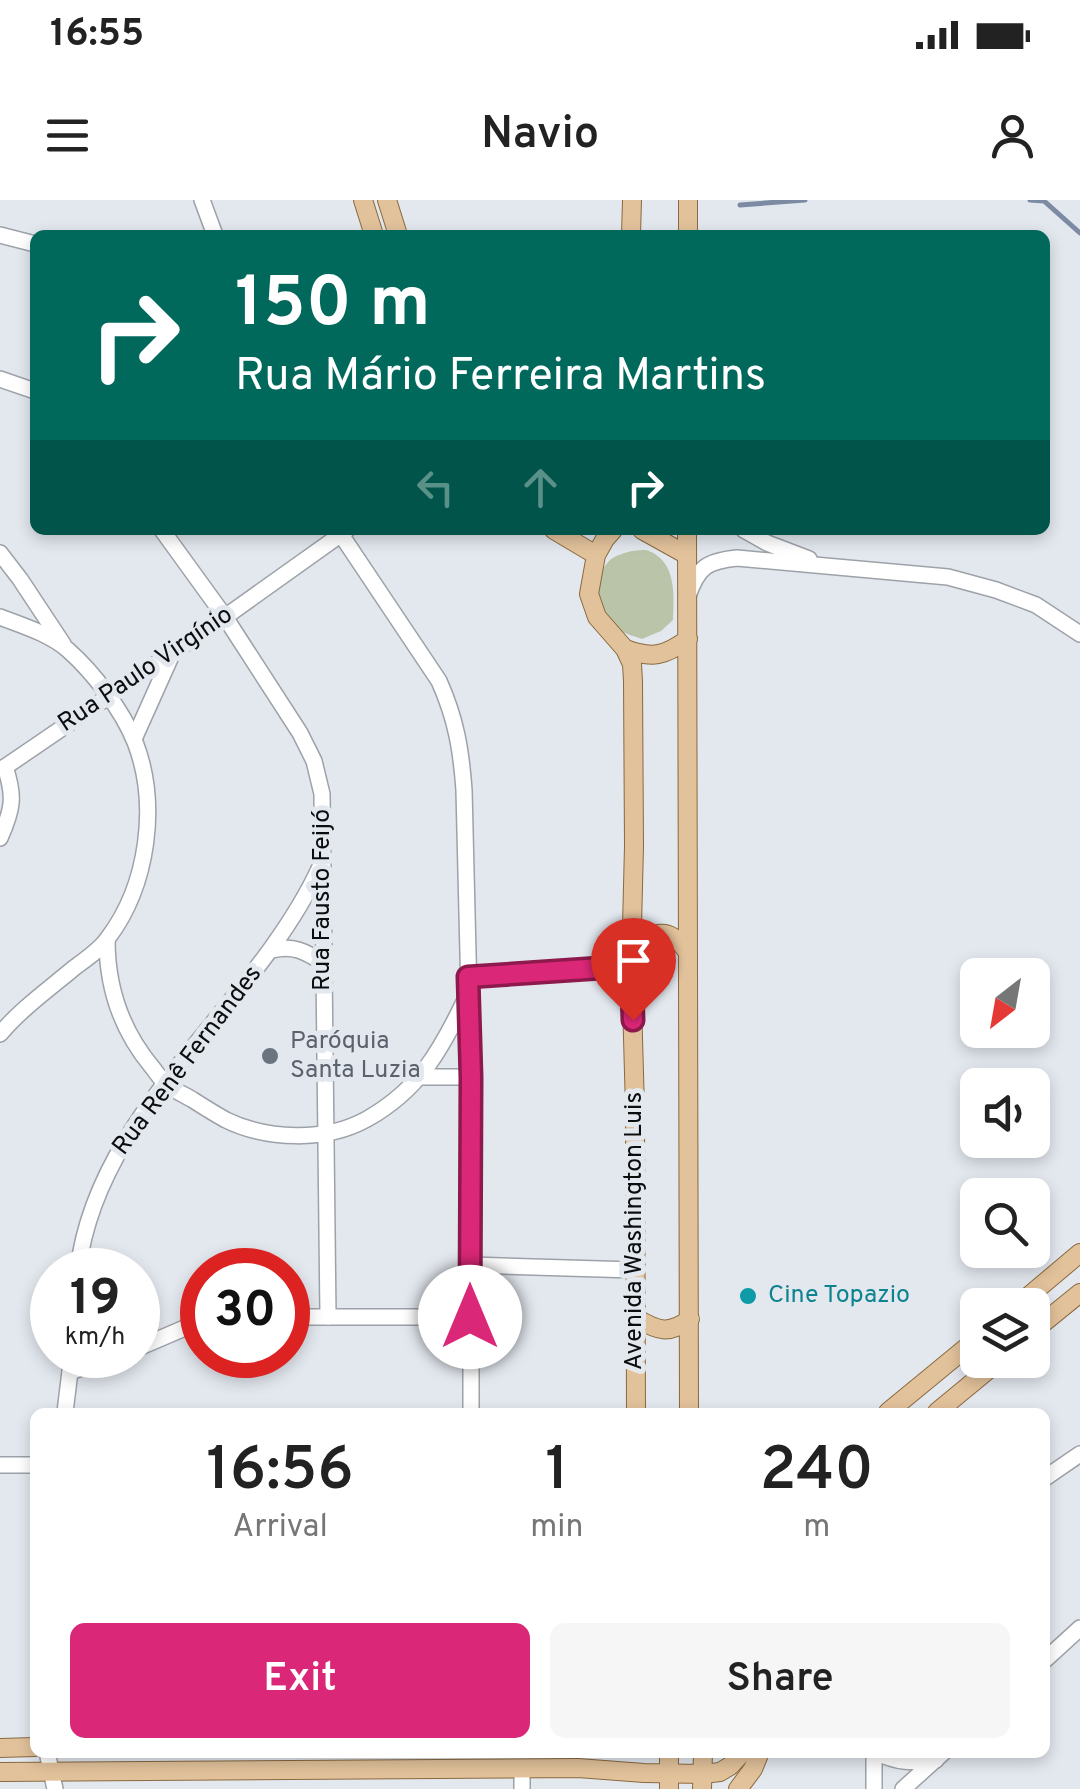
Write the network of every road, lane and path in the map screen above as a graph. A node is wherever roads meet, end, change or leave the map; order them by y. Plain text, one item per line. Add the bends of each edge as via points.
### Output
1 (202, 200) edge
2 (364, 200) edge
3 (387, 200) edge
4 (632, 200) edge
5 (688, 200) edge
6 (213, 230) edge
7 (373, 230) edge
8 (396, 230) edge
9 (631, 230) edge
10 (688, 230) edge
11 (0, 235) edge
12 (30, 243) edge
13 (0, 379) edge
14 (30, 389) edge
15 (166, 535) edge
16 (338, 535) edge
17 (344, 535) edge
18 (562, 535) edge
19 (608, 535) edge
20 (651, 535) edge
21 (687, 535) edge
22 (753, 535) edge
23 (0, 553) edge
24 (596, 555) junction
25 (687, 555) junction
26 (827, 566) junction
27 (688, 596) junction
28 (0, 617) edge
29 (225, 617) junction
30 (1080, 634) edge
31 (688, 639) junction
32 (65, 648) junction
33 (625, 649) junction
34 (174, 651) junction
35 (108, 695) junction
36 (134, 739) junction
37 (3, 765) edge
38 (0, 838) edge
39 (322, 863) junction
40 (107, 940) junction
41 (631, 946) junction
42 (272, 950) junction
43 (686, 950) junction
44 (323, 963) junction
45 (631, 966) junction
46 (468, 985) junction
47 (0, 1034) edge
48 (471, 1077) junction
49 (420, 1078) junction
50 (166, 1084) junction
51 (326, 1134) junction
52 (83, 1248) edge
53 (1080, 1253) edge
54 (470, 1265) junction
55 (634, 1270) junction
56 (1038, 1288) edge
57 (1080, 1293) edge
58 (310, 1317) edge
59 (328, 1317) junction
60 (470, 1317) junction
61 (1050, 1317) edge
62 (636, 1318) junction
63 (690, 1319) junction
64 (960, 1353) edge
65 (69, 1378) edge
66 (978, 1378) edge
67 (66, 1408) edge
68 (471, 1408) edge
69 (636, 1408) edge
70 (689, 1408) edge
71 (893, 1408) edge
72 (942, 1408) edge
73 (1080, 1454) edge
74 (0, 1465) edge
75 (30, 1465) edge
76 (1050, 1475) edge
77 (1080, 1628) edge
78 (1050, 1655) edge
79 (30, 1747) edge
80 (0, 1748) edge
81 (737, 1758) edge
82 (758, 1758) edge
83 (875, 1758) edge
84 (887, 1758) edge
85 (932, 1758) edge
86 (938, 1758) edge
87 (576, 1760) edge
88 (522, 1769) junction
89 (51, 1771) edge
90 (0, 1772) edge
91 (669, 1781) edge
92 (702, 1781) edge
93 (522, 1789) edge
94 (738, 1789) edge
95 (874, 1789) edge
96 (904, 1789) edge

1 - 6 street
2 - 7 main road
3 - 8 main road
4 - 9 main road
5 - 10 main road
11 - 12 street
13 - 14 street
15 - 29 street, Rua Fausto Feijó
16 - 29 street, Rua Paulo Virgínio
17 - 46 street via 452,708 464,790
18 - 24 main road
19 - 24 main road, Avenida Washington Luis
20 - 25 main road
21 - 25 main road
22 - 26 street
23 - 32 street
24 - 33 main road, Avenida Washington Luis via 589,594 597,618
25 - 27 main road
26 - 27 street via 717,560 698,574
26 - 30 street via 948,578 996,590 1036,605
27 - 31 main road
28 - 32 street
29 - 34 street, Rua Paulo Virgínio
29 - 39 street, Rua Fausto Feijó via 314,761 322,794
31 - 33 main road via 662,655
31 - 43 main road
32 - 35 street
33 - 41 main road, Avenida Washington Luis via 633,681
34 - 35 street, Rua Paulo Virgínio
34 - 36 street
35 - 36 street
35 - 37 street, Rua Paulo Virgínio
36 - 40 street via 143,770 145,844 140,875
37 - 38 street, Rua Paulo Virgínio via 13,790
39 - 42 street, Rua Renê Fernandes
39 - 44 street, Rua Fausto Feijó
40 - 47 street
40 - 50 street via 114,998 126,1028
41 - 43 main road via 667,934
41 - 45 main road, Avenida Washington Luis
42 - 44 street via 294,947
42 - 50 street, Rua Renê Fernandes
43 - 63 main road
44 - 51 street, Rua Fausto Feijó
45 - 46 street
45 - 55 main road, Avenida Washington Luis
46 - 48 street
46 - 49 street
48 - 49 street
48 - 54 street
49 - 51 street via 364,1121
50 - 51 street via 250,1129
50 - 52 street, Rua Renê Fernandes via 94,1200
51 - 59 street, Rua Fausto Feijó
53 - 56 main road
54 - 55 street
54 - 60 street
55 - 62 main road, Avenida Washington Luis
57 - 61 main road
58 - 59 street
59 - 60 street
60 - 68 street
62 - 63 main road via 663,1330
62 - 69 main road, Avenida Washington Luis
63 - 70 main road
64 - 71 main road
65 - 67 street
66 - 72 main road
73 - 76 street
74 - 75 street
77 - 78 street
79 - 80 main road
81 - 92 main road
82 - 94 main road
83 - 95 street
84 - 85 street via 908,1764
86 - 96 street
87 - 88 main road
87 - 91 main road
88 - 89 main road
88 - 93 street
89 - 90 main road
91 - 92 main road

